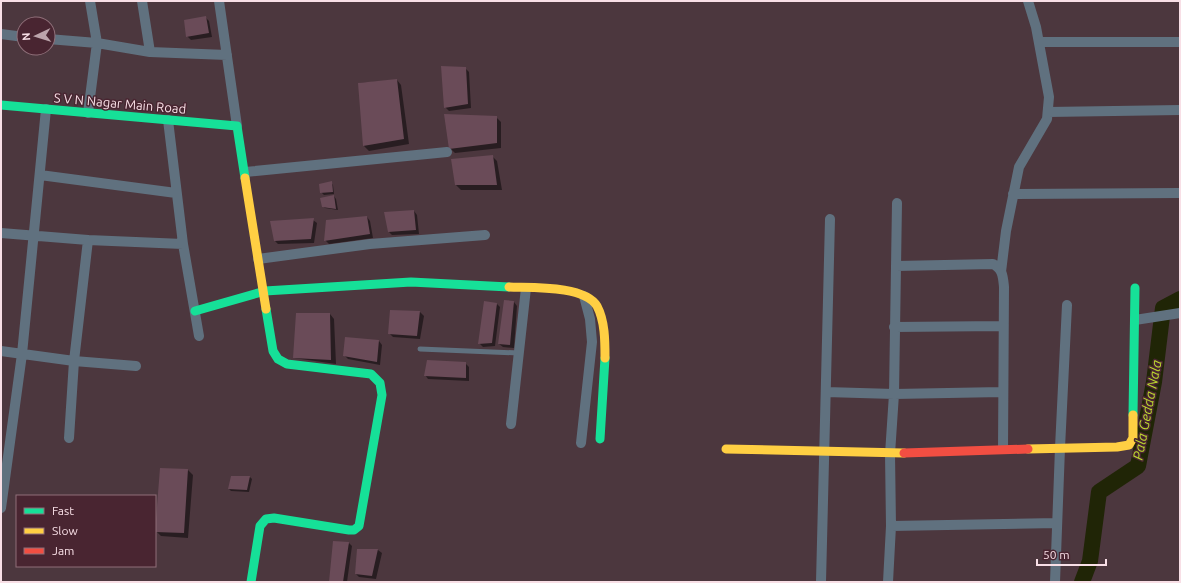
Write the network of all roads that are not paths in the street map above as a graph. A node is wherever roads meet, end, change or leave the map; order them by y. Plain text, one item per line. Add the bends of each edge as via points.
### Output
1 (90, 1) edge
2 (142, 1) edge
3 (219, 1) edge
4 (1028, 1) edge
5 (1, 34) edge
6 (16, 36) edge
7 (56, 40) edge
8 (1039, 42) junction
9 (1180, 42) edge
10 (97, 44) junction
11 (150, 52) junction
12 (227, 55) junction
13 (1, 105) edge
14 (46, 109) junction
15 (1180, 110) edge
16 (1048, 112) junction
17 (88, 113) junction
18 (168, 120) junction
19 (237, 126) junction
20 (447, 152) dead end
21 (245, 172) junction
22 (40, 175) junction
23 (176, 193) junction
24 (1180, 193) edge
25 (1013, 194) junction
26 (897, 203) dead end
27 (830, 219) dead end
28 (1, 233) edge
29 (485, 235) dead end
30 (34, 236) junction
31 (88, 240) junction
32 (183, 244) junction
33 (258, 259) junction
34 (896, 266) junction
35 (1001, 272) junction
36 (526, 288) junction
37 (1135, 288) dead end
38 (264, 291) junction
39 (584, 296) junction
40 (1067, 305) dead end
41 (195, 311) junction
42 (1179, 313) edge
43 (1135, 320) junction
44 (1003, 326) junction
45 (894, 327) junction
46 (199, 336) dead end
47 (420, 349) dead end
48 (1, 351) edge
49 (519, 353) junction
50 (22, 354) junction
51 (74, 361) junction
52 (136, 366) dead end
53 (826, 392) junction
54 (1002, 392) junction
55 (894, 394) junction
56 (511, 424) dead end
57 (69, 438) dead end
58 (600, 439) dead end
59 (581, 443) dead end
60 (1060, 448) junction
61 (726, 449) dead end
62 (1003, 449) junction
63 (825, 453) junction
64 (890, 454) junction
65 (1, 508) edge
66 (1057, 523) junction
67 (891, 526) junction
68 (251, 582) edge
69 (821, 582) edge
70 (888, 582) edge
71 (1055, 582) edge

1 - 10 street
2 - 11 street
3 - 12 street
4 - 8 street
5 - 6 street
7 - 10 street
8 - 9 street
8 - 16 street via 1049,96
10 - 11 street
10 - 17 street
11 - 12 street
12 - 19 street
13 - 14 street, S V N Nagar Main Road
14 - 17 street, S V N Nagar Main Road
14 - 22 street
15 - 16 street
16 - 25 street via 1019,167
17 - 18 street, S V N Nagar Main Road
18 - 19 street, S V N Nagar Main Road
18 - 23 street
19 - 21 street
20 - 21 street
21 - 33 street
22 - 23 street
22 - 30 street
23 - 32 street
24 - 25 street
25 - 35 street
26 - 34 street
27 - 53 street
28 - 30 street
29 - 33 street via 370,244
30 - 31 street
30 - 50 street
31 - 32 street
31 - 51 street
32 - 41 street
33 - 38 street
34 - 35 street via 993,264 998,266
34 - 45 street
35 - 44 street via 1004,287
36 - 38 street via 411,282
36 - 39 street via 566,290
36 - 49 street
37 - 43 street
38 - 41 street
38 - 68 street via 273,350 281,362 371,374 380,383 382,395 359,526 349,530 274,518 266,519 260,526
39 - 58 street via 598,308 602,318 606,357
39 - 59 street via 592,342
40 - 60 street
41 - 46 street
42 - 43 street
43 - 60 street via 1132,442 1117,447
44 - 45 street
44 - 54 street
45 - 55 street
47 - 49 lane
48 - 50 street
49 - 56 street
50 - 51 street
50 - 65 street
51 - 52 street
51 - 57 street
53 - 55 street
53 - 63 street
54 - 55 street
54 - 62 street
55 - 64 street
60 - 62 street
60 - 66 street
61 - 63 street
62 - 64 street
63 - 64 street
63 - 69 street
64 - 67 street
66 - 67 street
66 - 71 street
67 - 70 street

